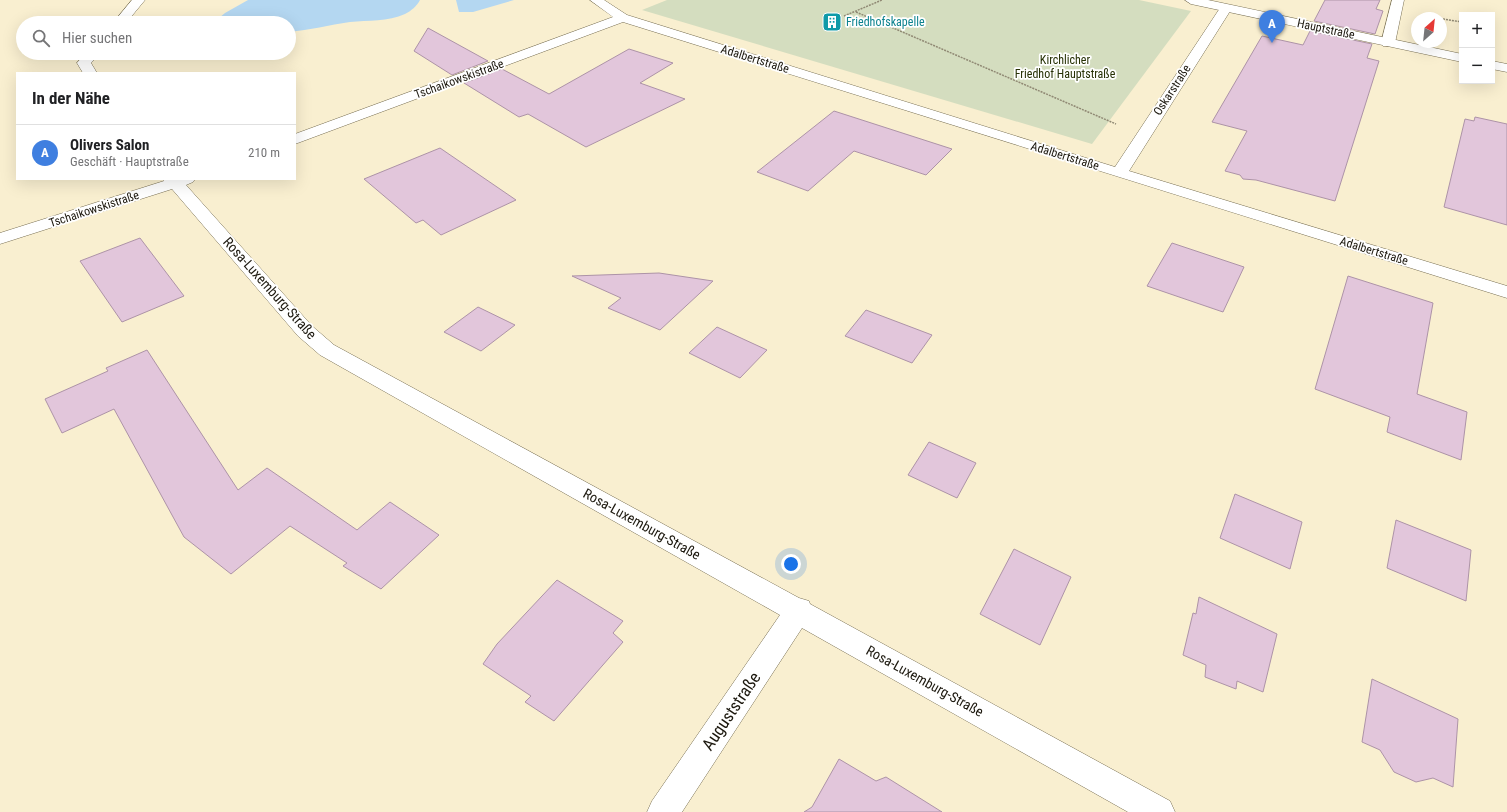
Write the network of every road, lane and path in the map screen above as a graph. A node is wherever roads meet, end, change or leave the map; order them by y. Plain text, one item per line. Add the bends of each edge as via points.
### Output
1 (139, 0) edge
2 (596, 0) edge
3 (882, 0) edge
4 (1191, 0) edge
5 (1398, 0) edge
6 (1226, 8) junction
7 (856, 12) junction
8 (125, 16) edge
9 (844, 16) dead end
10 (623, 18) junction
11 (1447, 20) edge
12 (1459, 22) edge
13 (1388, 43) junction
14 (1459, 57) edge
15 (87, 60) edge
16 (1495, 66) edge
17 (1507, 68) edge
18 (89, 72) edge
19 (1143, 135) junction
20 (296, 139) edge
21 (1119, 173) junction
22 (178, 181) edge
23 (0, 239) edge
24 (1507, 292) edge
25 (799, 610) junction
26 (663, 812) edge
27 (1159, 812) edge

1 - 8 street
2 - 10 street, Adalbertstraße
3 - 7 path
4 - 6 street, Hauptstraße
5 - 13 street
6 - 13 street, Hauptstraße
6 - 19 street, Oskarstraße
7 - 9 path
7 - 19 path
10 - 20 street, Tschaikowskistraße
10 - 21 street, Adalbertstraße
11 - 12 path
13 - 14 street, Hauptstraße
15 - 18 street via 84,63
16 - 17 street
19 - 21 street, Oskarstraße
21 - 24 street, Adalbertstraße
22 - 23 street, Tschaikowskistraße
22 - 25 street, Rosa-Luxemburg-Straße via 305,330 327,350
25 - 26 street, Auguststraße
25 - 27 street, Rosa-Luxemburg-Straße

